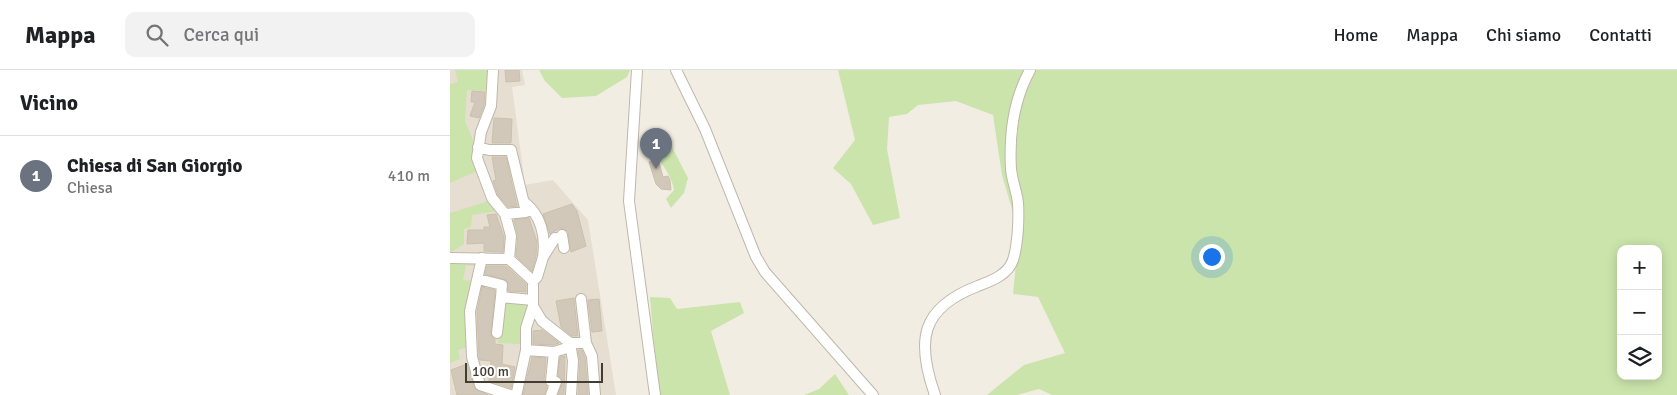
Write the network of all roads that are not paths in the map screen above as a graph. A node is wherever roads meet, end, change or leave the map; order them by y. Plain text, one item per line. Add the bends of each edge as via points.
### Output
1 (492, 70) edge
2 (637, 70) edge
3 (676, 70) edge
4 (1030, 70) edge
5 (478, 147) junction
6 (523, 201) junction
7 (505, 214) junction
8 (564, 248) dead end
9 (509, 256) junction
10 (543, 257) junction
11 (450, 258) edge
12 (482, 258) junction
13 (478, 279) junction
14 (533, 282) junction
15 (501, 297) junction
16 (581, 299) dead end
17 (533, 303) junction
18 (497, 333) dead end
19 (586, 343) junction
20 (570, 345) junction
21 (526, 350) junction
22 (554, 352) junction
23 (480, 390) edge
24 (510, 395) edge
25 (514, 395) edge
26 (551, 395) edge
27 (571, 395) edge
28 (596, 395) edge
29 (655, 395) edge
30 (873, 395) edge
31 (935, 395) edge

1 - 5 street via 491,106
2 - 29 street via 629,201
3 - 30 street via 695,106 765,272
4 - 31 street via 1019,89 1012,122 1012,170 1018,203 1013,261 999,278 958,294 933,315 925,332 925,355
5 - 6 street via 511,150
5 - 7 street via 480,172 492,198
6 - 7 street via 526,212
6 - 10 street via 537,216 546,241
7 - 9 street via 511,236
8 - 10 street via 558,237
9 - 12 street
9 - 14 street
10 - 14 street
11 - 12 street
12 - 13 street
13 - 15 street via 502,285
13 - 23 street via 472,296 470,328 472,357
14 - 17 street
15 - 17 street
15 - 18 street
16 - 19 street
17 - 20 street via 542,321
17 - 21 street via 526,328
19 - 20 street
19 - 28 street via 592,356
20 - 22 street
20 - 27 street via 573,361
21 - 22 street
21 - 25 street
22 - 26 street via 551,381 556,382
23 - 24 street

